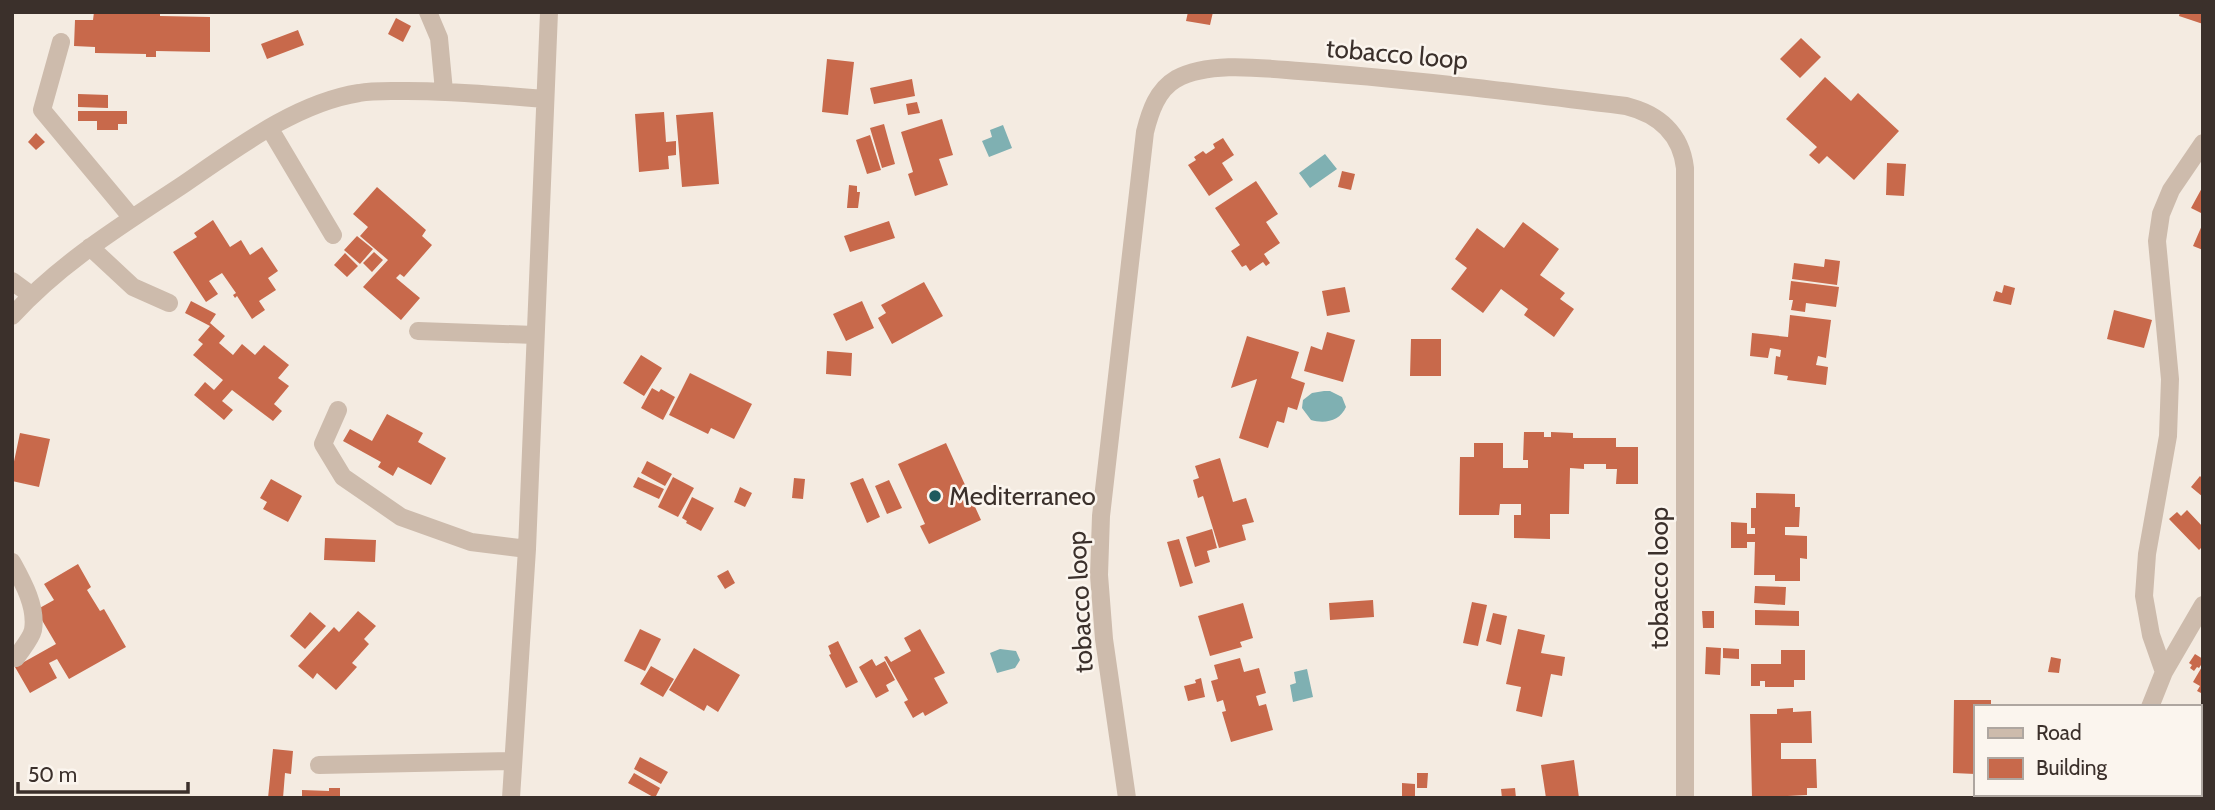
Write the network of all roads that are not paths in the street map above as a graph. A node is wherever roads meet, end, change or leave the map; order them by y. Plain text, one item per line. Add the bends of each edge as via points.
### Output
1 (428, 12) edge
2 (550, 12) edge
3 (61, 42) dead end
4 (444, 91) junction
5 (545, 99) junction
6 (270, 129) junction
7 (2203, 143) edge
8 (132, 218) junction
9 (333, 235) dead end
10 (90, 247) junction
11 (12, 281) edge
12 (31, 295) junction
13 (169, 303) dead end
14 (12, 316) edge
15 (418, 331) dead end
16 (535, 335) junction
17 (338, 410) dead end
18 (527, 549) junction
19 (12, 562) edge
20 (2203, 605) edge
21 (16, 658) dead end
22 (2164, 672) junction
23 (2151, 705) edge
24 (513, 761) junction
25 (319, 765) dead end
26 (511, 798) edge
27 (1128, 798) edge
28 (1685, 798) edge

1 - 4 street via 439,38
2 - 5 street
3 - 8 street via 41,110
4 - 5 street
4 - 6 street via 360,93 323,101
5 - 16 street
6 - 8 street
6 - 9 street
7 - 22 street via 2171,190 2157,241 2170,379 2168,436 2144,596
8 - 10 street
10 - 12 street
10 - 13 street via 132,287
11 - 12 street
12 - 14 street
15 - 16 street
16 - 18 street
17 - 18 street via 323,444 343,477 401,517 471,542
18 - 24 street
19 - 21 street via 32,610 33,632
20 - 22 street
22 - 23 street
24 - 25 street
24 - 26 street
27 - 28 street, tobacco loop via 1104,639 1100,528 1145,132 1156,100 1175,79 1219,68 1374,77 1626,106 1652,116 1674,135 1685,167

